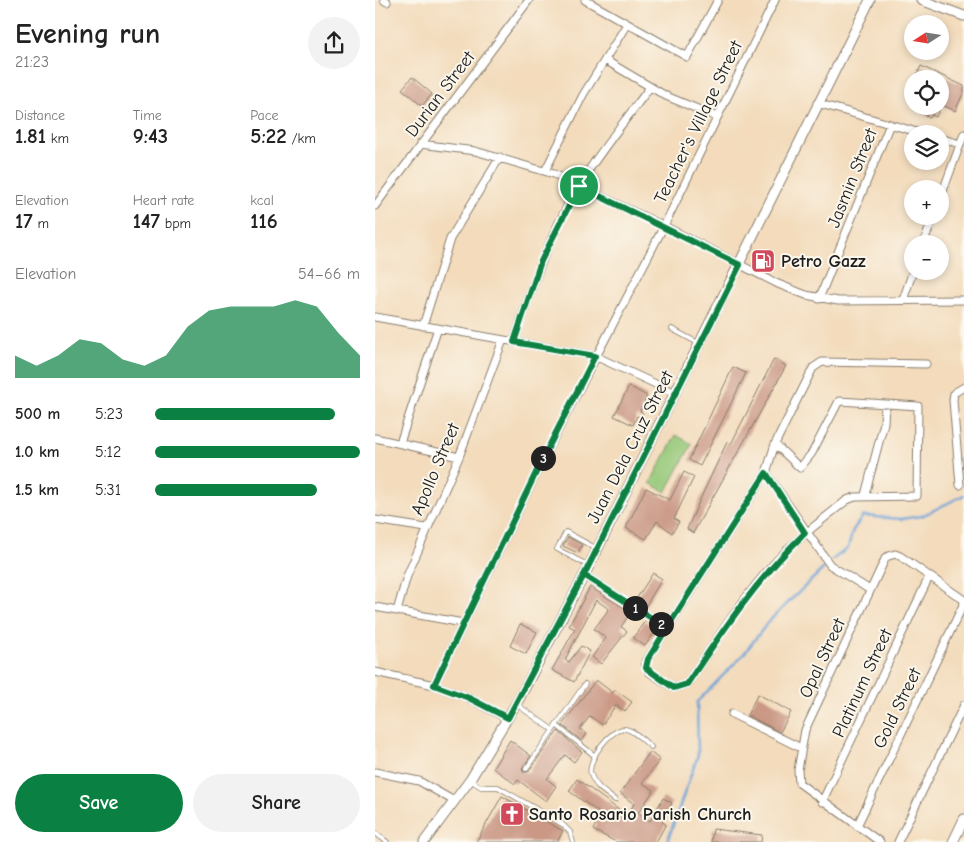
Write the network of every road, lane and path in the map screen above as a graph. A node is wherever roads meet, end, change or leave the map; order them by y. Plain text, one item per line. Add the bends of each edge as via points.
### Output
1 (529, 0) edge
2 (585, 0) edge
3 (718, 0) edge
4 (775, 0) edge
5 (870, 0) edge
6 (921, 0) edge
7 (964, 16) edge
8 (627, 24) junction
9 (605, 60) junction
10 (650, 87) junction
11 (817, 103) junction
12 (717, 117) junction
13 (890, 124) junction
14 (904, 128) edge
15 (964, 134) edge
16 (949, 141) edge
17 (420, 144) junction
18 (960, 144) junction
19 (500, 157) junction
20 (545, 171) junction
21 (947, 180) edge
22 (579, 186) junction
23 (376, 203) edge
24 (664, 226) junction
25 (740, 265) junction
26 (910, 280) edge
27 (819, 299) junction
28 (903, 300) junction
29 (964, 300) edge
30 (375, 317) edge
31 (423, 326) junction
32 (438, 328) junction
33 (672, 329) dead end
34 (503, 340) junction
35 (514, 342) junction
36 (700, 345) junction
37 (595, 356) junction
38 (926, 364) dead end
39 (964, 387) edge
40 (675, 394) junction
41 (885, 404) junction
42 (375, 438) edge
43 (400, 443) junction
44 (775, 444) junction
45 (459, 457) junction
46 (766, 473) junction
47 (960, 485) dead end
48 (865, 495) junction
49 (375, 520) edge
50 (427, 528) junction
51 (805, 533) junction
52 (597, 549) junction
53 (589, 566) junction
54 (584, 575) junction
55 (929, 577) junction
56 (870, 590) junction
57 (964, 602) edge
58 (375, 607) edge
59 (397, 611) junction
60 (463, 623) junction
61 (667, 628) junction
62 (375, 672) edge
63 (585, 684) dead end
64 (434, 685) junction
65 (516, 704) junction
66 (964, 705) edge
67 (731, 714) dead end
68 (508, 718) junction
69 (556, 725) junction
70 (553, 730) junction
71 (651, 747) dead end
72 (801, 748) junction
73 (595, 756) junction
74 (526, 769) dead end
75 (375, 772) edge
76 (470, 780) junction
77 (615, 800) dead end
78 (454, 801) junction
79 (822, 802) junction
80 (964, 819) edge
81 (857, 826) junction
82 (375, 833) edge
83 (387, 842) edge
84 (423, 842) edge
85 (573, 842) edge
86 (880, 842) edge
87 (898, 842) edge
88 (953, 842) edge

1 - 17 street, Durian Street
2 - 8 street
3 - 8 street via 687,57
4 - 12 street, Teacher's Village Street
5 - 11 street, Juan Dela Cruz Street
6 - 7 street
8 - 9 street
9 - 10 street
9 - 20 street via 583,95
10 - 12 street
10 - 22 street
11 - 13 street
11 - 25 street, Juan Dela Cruz Street
12 - 24 street, Teacher's Village Street
13 - 14 street
13 - 27 street, Jasmin Street
15 - 18 street
16 - 18 street
17 - 19 street
17 - 23 street, Durian Street
18 - 21 street
19 - 20 street
19 - 31 street via 450,239
20 - 22 street
22 - 24 street
22 - 35 street via 541,261
24 - 25 street
24 - 37 street, Teacher's Village Street
25 - 27 street via 792,291
25 - 36 street, Juan Dela Cruz Street
26 - 28 street
27 - 28 street
28 - 29 street
30 - 31 street
31 - 32 street
32 - 34 street
32 - 43 street
33 - 36 lane
34 - 35 street
34 - 45 street, Apollo Street
35 - 37 street
36 - 40 street, Juan Dela Cruz Street
37 - 40 street
37 - 60 street, Teacher's Village Street
38 - 44 street via 817,364
39 - 47 street via 954,393 953,400
40 - 52 street, Juan Dela Cruz Street
41 - 44 street via 839,401 812,453 800,468
41 - 48 street via 884,423
41 - 48 street via 918,406 917,496
42 - 43 street
43 - 45 street
44 - 46 street
45 - 50 street, Apollo Street
46 - 51 street
46 - 61 street
48 - 51 street via 847,500
49 - 50 street
50 - 59 street, Apollo Street
51 - 56 street via 830,565
51 - 61 street via 743,600 687,684 674,688 649,672 645,663
52 - 53 street, Juan Dela Cruz Street
52 - 53 lane via 566,532 557,549
53 - 54 street, Juan Dela Cruz Street
54 - 61 street
54 - 65 street, Juan Dela Cruz Street
55 - 56 street, Opal Street via 900,556 889,555 882,562
55 - 57 street
55 - 79 street, Platinum Street
56 - 72 street, Opal Street via 805,730
57 - 81 street, Gold Street
58 - 59 street
59 - 60 street
60 - 64 street, Teacher's Village Street
62 - 64 street
63 - 69 lane
64 - 68 street
65 - 68 street, Juan Dela Cruz Street
65 - 70 lane
66 - 87 street
67 - 72 street
68 - 76 street, Juan Dela Cruz Street
69 - 70 lane
69 - 73 lane
70 - 74 lane
71 - 73 lane via 631,731 620,730 610,736
72 - 79 street, Opal Street via 797,779
73 - 77 lane via 590,764 591,776 599,788
75 - 78 street via 419,781
76 - 78 street, Juan Dela Cruz Street
76 - 85 lane via 481,787 498,787 563,824
78 - 84 street, Juan Dela Cruz Street
79 - 81 street
80 - 88 street
81 - 86 street
82 - 83 lane

